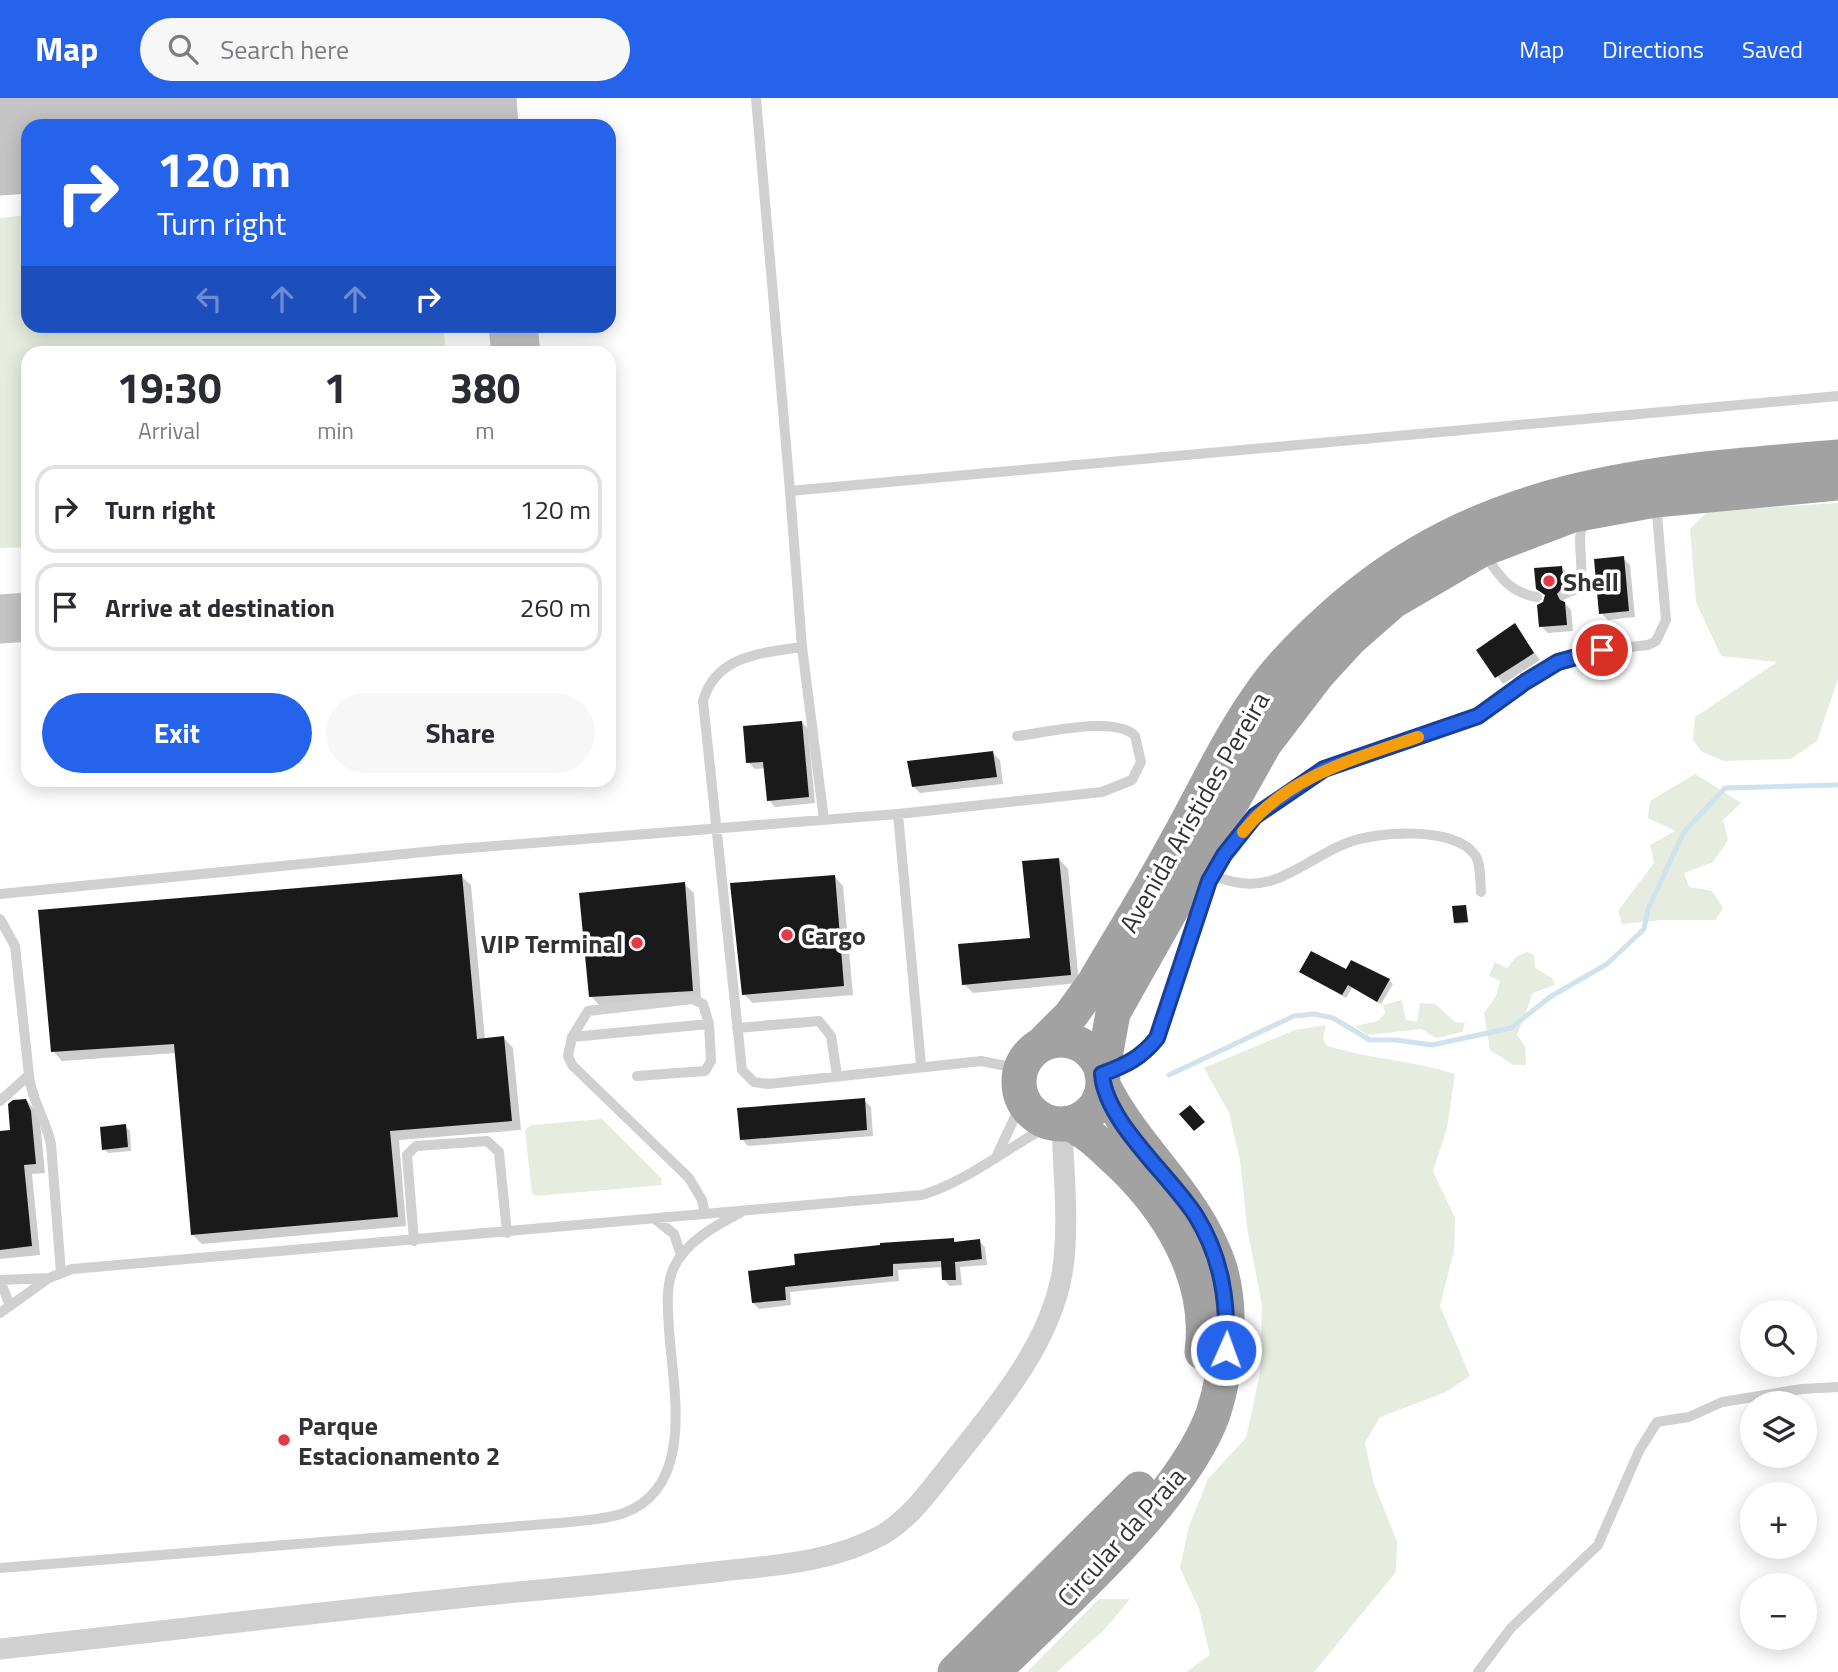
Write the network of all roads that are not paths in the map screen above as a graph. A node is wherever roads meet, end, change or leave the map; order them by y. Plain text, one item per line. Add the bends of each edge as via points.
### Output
1 (756, 98) edge
2 (1838, 396) edge
3 (1838, 457) edge
4 (1838, 483) edge
5 (789, 491) junction
6 (1655, 500) junction
7 (1591, 512) junction
8 (1481, 550) junction
9 (1564, 594) dead end
10 (1536, 597) dead end
11 (802, 647) junction
12 (1017, 737) dead end
13 (898, 814) junction
14 (824, 820) junction
15 (714, 829) junction
16 (1212, 876) junction
17 (1481, 892) dead end
18 (0, 894) edge
19 (0, 919) edge
20 (709, 1024) junction
21 (737, 1028) junction
22 (572, 1037) junction
23 (921, 1065) junction
24 (1028, 1068) junction
25 (29, 1075) junction
26 (837, 1075) junction
27 (637, 1076) dead end
28 (1103, 1079) junction
29 (0, 1101) edge
30 (1061, 1123) junction
31 (996, 1157) junction
32 (745, 1210) junction
33 (705, 1214) junction
34 (655, 1219) junction
35 (507, 1233) junction
36 (414, 1241) junction
37 (681, 1255) junction
38 (61, 1272) junction
39 (50, 1278) junction
40 (0, 1280) edge
41 (5, 1309) edge
42 (1838, 1387) edge
43 (0, 1568) edge
44 (0, 1649) edge
45 (955, 1672) edge
46 (993, 1672) edge
47 (1478, 1672) edge

1 - 5 lane
2 - 5 lane
3 - 24 highway, Avenida Aristides Pereira via 1702,468 1565,492 1486,517 1423,548 1357,594 1286,663 1258,698 1094,983
4 - 6 highway, Avenida Aristides Pereira
5 - 11 lane
6 - 7 highway, Avenida Aristides Pereira
6 - 16 lane via 1666,620 1656,641 1558,662 1478,716 1324,769 1255,816
7 - 8 highway, Avenida Aristides Pereira
7 - 9 lane via 1580,528 1583,576 1577,589
8 - 10 lane via 1503,582
8 - 28 highway, Avenida Aristides Pereira via 1392,602 1351,638 1265,743 1113,1013
11 - 14 lane
11 - 15 lane via 751,655 734,662 707,685 703,701
12 - 13 lane via 1122,727 1135,736 1141,762 1132,779 1102,792
13 - 14 lane
13 - 23 lane
14 - 15 lane
15 - 18 lane via 443,850
15 - 21 lane
16 - 17 lane via 1250,885 1268,881 1357,839 1405,833 1443,837 1469,849 1477,857
16 - 28 lane via 1157,1038 1146,1052
19 - 25 lane via 15,946
20 - 22 lane
20 - 22 lane via 703,1004 693,999 597,1007 582,1017
20 - 27 lane via 711,1061 705,1071
21 - 26 lane via 819,1021 831,1036
21 - 26 lane via 742,1070 754,1082
22 - 33 lane via 568,1056 572,1065 689,1178
23 - 24 lane via 981,1060
23 - 26 lane
24 - 28 highway via 1052,1041 1075,1042 1092,1054
24 - 30 highway via 1032,1111
24 - 31 lane via 1015,1117
25 - 29 lane
25 - 38 lane via 51,1144
28 - 30 highway via 1096,1105 1088,1114
28 - 46 highway, Circular da Praia via 1123,1122 1197,1217 1213,1250 1227,1315 1221,1384 1212,1416 1177,1478 1102,1564
30 - 31 lane
30 - 44 street via 1066,1237 1056,1295 1039,1336 1003,1399 916,1506 886,1532 862,1545 810,1560 641,1581
30 - 45 highway, Circular da Praia via 1080,1128 1124,1166 1176,1232 1190,1261 1202,1306 1198,1382 1175,1441 1131,1498
31 - 32 lane via 947,1187 922,1195
32 - 33 lane
32 - 37 lane
33 - 34 lane
34 - 35 lane
34 - 37 lane via 674,1234
35 - 36 lane
35 - 36 lane via 495,1145 487,1141 416,1146 407,1155
36 - 38 lane
37 - 43 lane via 668,1291 675,1417 672,1457 650,1497 625,1513 571,1522
38 - 39 lane
39 - 40 lane
39 - 41 lane
40 - 41 lane
42 - 47 lane via 1722,1402 1689,1417 1657,1422 1639,1451 1598,1545 1511,1628

